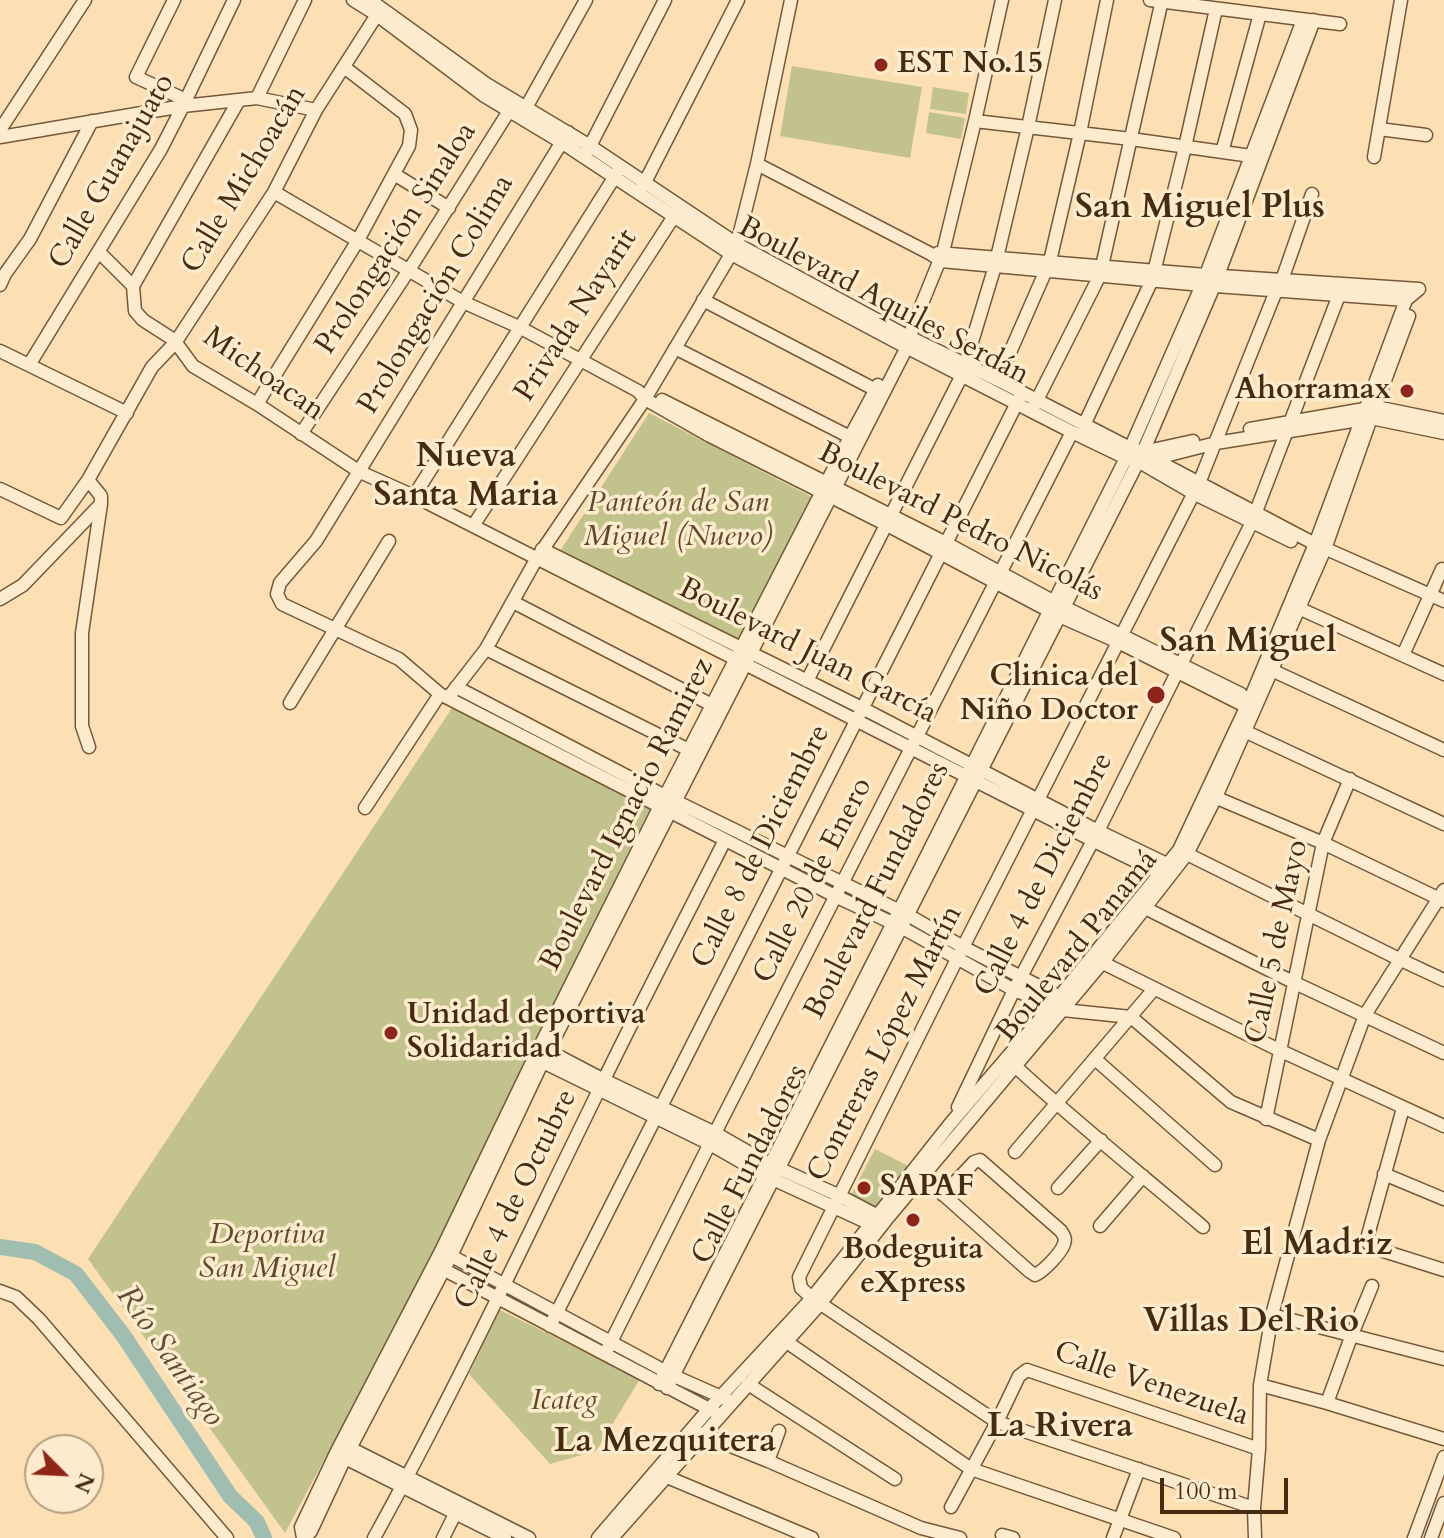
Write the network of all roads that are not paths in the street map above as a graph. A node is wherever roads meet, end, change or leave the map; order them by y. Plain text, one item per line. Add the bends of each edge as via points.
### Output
1 (85, 0) edge
2 (174, 0) edge
3 (234, 0) edge
4 (305, 0) edge
5 (353, 0) edge
6 (586, 0) edge
7 (665, 0) edge
8 (738, 0) edge
9 (791, 0) edge
10 (1002, 0) edge
11 (1055, 0) edge
12 (1107, 0) edge
13 (1401, 0) edge
14 (1158, 1) edge
15 (378, 6) edge
16 (1216, 9) junction
17 (1260, 14) junction
18 (1309, 20) junction
19 (1340, 24) dead end
20 (344, 67) junction
21 (257, 98) junction
22 (239, 100) junction
23 (185, 103) junction
24 (316, 110) junction
25 (519, 111) junction
26 (92, 121) junction
27 (975, 121) junction
28 (1028, 127) junction
29 (1379, 129) junction
30 (0, 130) edge
31 (1080, 133) junction
32 (1426, 135) dead end
33 (0, 137) edge
34 (565, 137) junction
35 (1131, 139) junction
36 (1185, 147) junction
37 (587, 151) junction
38 (1222, 152) junction
39 (1257, 157) junction
40 (1374, 157) dead end
41 (757, 164) junction
42 (618, 172) junction
43 (394, 174) junction
44 (642, 187) junction
45 (274, 192) junction
46 (1312, 194) dead end
47 (449, 208) junction
48 (677, 211) junction
49 (357, 242) junction
50 (734, 249) junction
51 (99, 252) junction
52 (938, 256) junction
53 (996, 261) junction
54 (1048, 266) junction
55 (409, 270) junction
56 (1101, 270) junction
57 (1154, 275) junction
58 (1210, 281) junction
59 (0, 285) edge
60 (1279, 285) junction
61 (133, 286) junction
62 (1419, 289) junction
63 (1339, 295) junction
64 (703, 300) junction
65 (1406, 300) junction
66 (463, 302) junction
67 (519, 327) junction
68 (907, 338) junction
69 (175, 343) junction
70 (675, 348) junction
71 (0, 351) edge
72 (579, 359) junction
73 (29, 365) junction
74 (963, 370) junction
75 (998, 380) junction
76 (876, 390) junction
77 (644, 394) junction
78 (1019, 398) junction
79 (257, 404) junction
80 (1034, 405) junction
81 (127, 413) junction
82 (1368, 413) junction
83 (1444, 421) edge
84 (1288, 428) junction
85 (1078, 429) junction
86 (1444, 433) edge
87 (301, 434) junction
88 (850, 437) junction
89 (1217, 439) junction
90 (1138, 456) junction
91 (360, 472) junction
92 (88, 480) junction
93 (1196, 488) junction
94 (0, 489) edge
95 (828, 490) junction
96 (414, 496) junction
97 (101, 504) junction
98 (1254, 518) junction
99 (889, 520) junction
100 (473, 526) junction
101 (389, 541) dead end
102 (943, 548) junction
103 (1319, 550) junction
104 (539, 553) junction
105 (1442, 569) edge
106 (998, 578) junction
107 (1431, 595) junction
108 (0, 599) edge
109 (1444, 601) edge
110 (513, 602) junction
111 (1295, 606) junction
112 (1057, 608) junction
113 (335, 629) junction
114 (1120, 638) junction
115 (486, 649) junction
116 (1403, 655) junction
117 (744, 656) junction
118 (1179, 668) junction
119 (1268, 668) junction
120 (1444, 674) edge
121 (807, 681) junction
122 (448, 693) junction
123 (290, 703) dead end
124 (712, 705) junction
125 (1252, 705) junction
126 (859, 714) junction
127 (1241, 730) junction
128 (914, 742) junction
129 (89, 747) dead end
130 (689, 750) junction
131 (1444, 750) edge
132 (973, 773) junction
133 (1350, 779) junction
134 (1212, 795) junction
135 (668, 804) junction
136 (1036, 805) junction
137 (365, 808) dead end
138 (1444, 824) edge
139 (1095, 836) junction
140 (725, 840) junction
141 (1323, 843) junction
142 (1183, 852) junction
143 (784, 861) junction
144 (1168, 870) junction
145 (843, 883) junction
146 (835, 896) junction
147 (1442, 897) edge
148 (1141, 906) junction
149 (1308, 915) junction
150 (900, 919) junction
151 (960, 953) junction
152 (1097, 960) junction
153 (1401, 960) junction
154 (1021, 977) junction
155 (1444, 980) edge
156 (1295, 983) junction
157 (1154, 989) junction
158 (1014, 990) junction
159 (1064, 1005) junction
160 (1365, 1015) junction
161 (1131, 1017) junction
162 (1281, 1051) junction
163 (1444, 1053) edge
164 (542, 1054) junction
165 (1095, 1059) junction
166 (1015, 1066) junction
167 (1342, 1078) junction
168 (601, 1085) junction
169 (1056, 1105) junction
170 (1403, 1108) junction
171 (657, 1112) junction
172 (1266, 1119) junction
173 (950, 1124) junction
174 (1444, 1126) edge
175 (712, 1139) junction
176 (1101, 1140) junction
177 (1319, 1140) junction
178 (1015, 1152) dead end
179 (1215, 1165) dead end
180 (771, 1172) junction
181 (919, 1173) junction
182 (1384, 1174) junction
183 (1143, 1176) junction
184 (1058, 1188) dead end
185 (943, 1195) junction
186 (1444, 1199) edge
187 (836, 1200) junction
188 (879, 1222) junction
189 (1100, 1226) dead end
190 (1203, 1227) dead end
191 (446, 1253) junction
192 (439, 1267) junction
193 (1444, 1270) edge
194 (505, 1285) junction
195 (1372, 1286) dead end
196 (0, 1291) edge
197 (499, 1298) junction
198 (816, 1301) junction
199 (557, 1313) junction
200 (1272, 1315) junction
201 (550, 1326) junction
202 (1351, 1337) junction
203 (783, 1339) junction
204 (610, 1341) junction
205 (605, 1354) junction
206 (1444, 1359) edge
207 (670, 1373) junction
208 (748, 1384) junction
209 (1260, 1385) junction
210 (663, 1386) junction
211 (726, 1399) junction
212 (1327, 1403) junction
213 (715, 1412) junction
214 (997, 1422) junction
215 (779, 1431) dead end
216 (696, 1432) junction
217 (1444, 1439) edge
218 (1259, 1449) junction
219 (343, 1451) junction
220 (1444, 1457) edge
221 (768, 1461) junction
222 (971, 1469) junction
223 (1139, 1469) junction
224 (661, 1474) junction
225 (895, 1479) dead end
226 (405, 1482) junction
227 (1444, 1503) edge
228 (951, 1507) dead end
229 (457, 1508) junction
230 (1254, 1508) junction
231 (1120, 1520) junction
232 (919, 1533) edge
233 (604, 1537) edge
234 (227, 1538) edge
235 (304, 1538) edge
236 (374, 1538) edge
237 (443, 1538) edge
238 (505, 1538) edge
239 (529, 1538) edge
240 (812, 1538) edge
241 (960, 1538) edge
242 (1113, 1538) edge
243 (1174, 1538) edge
244 (1255, 1538) edge
245 (1414, 1538) edge
246 (1431, 1538) edge

1 - 30 street
2 - 23 street via 136,77
3 - 23 street, Calle Guanajuato
4 - 21 street
5 - 15 street, Boulevard Aquiles Serdán
6 - 25 street, Prolongación Sinaloa
7 - 37 street
8 - 44 street
9 - 41 street
10 - 27 street
11 - 28 street
12 - 31 street
13 - 29 street
14 - 16 street
14 - 35 street
15 - 20 street, Calle Michoacán
15 - 25 street, Boulevard Aquiles Serdán
16 - 17 street
16 - 36 street, Calle 20 de Enero
17 - 18 street
17 - 38 street
18 - 19 street
18 - 39 street
20 - 24 street, Calle Michoacán
20 - 43 street via 405,114 409,146
21 - 22 street
21 - 24 street
22 - 23 street
22 - 61 street
23 - 26 street
23 - 51 street, Calle Guanajuato
24 - 45 street, Calle Michoacán
25 - 34 street, Boulevard Aquiles Serdán
25 - 47 street, Prolongación Sinaloa
26 - 33 street
26 - 59 street, Calle Guanajuato
27 - 28 street
27 - 52 street
28 - 31 street
28 - 53 street
29 - 32 street
29 - 40 street
31 - 35 street
31 - 54 street
34 - 37 street, Boulevard Aquiles Serdán
34 - 66 street, Prolongación Colima
35 - 36 street
35 - 56 street
36 - 38 street
36 - 57 street, Calle 20 de Enero
37 - 42 street, Boulevard Aquiles Serdán
38 - 39 street
39 - 58 street
41 - 50 street
41 - 52 street
42 - 44 street, Boulevard Aquiles Serdán
42 - 67 street
43 - 47 street
43 - 49 street
44 - 48 street, Boulevard Aquiles Serdán
45 - 49 street, Boulevard Pedro Nicolás
45 - 69 street, Calle Michoacán
46 - 60 street, Contreras López Martín
47 - 55 street, Prolongación Sinaloa
48 - 50 street, Boulevard Aquiles Serdán
48 - 72 street, Privada Nayarit
49 - 55 street, Boulevard Pedro Nicolás
49 - 79 street
50 - 64 street
50 - 68 street, Boulevard Aquiles Serdán
51 - 61 street
51 - 73 street, Calle Guanajuato
52 - 53 street
52 - 68 street
53 - 54 street
53 - 74 street
54 - 56 street
54 - 75 street
55 - 66 street, Boulevard Pedro Nicolás
55 - 87 street, Prolongación Sinaloa
56 - 57 street
56 - 80 street
57 - 58 street
57 - 85 street, Calle 20 de Enero
58 - 60 street
58 - 90 street
60 - 62 street
60 - 63 street
60 - 89 street, Contreras López Martín
61 - 69 street via 135,311
62 - 65 street
62 - 82 street, Boulevard Panamá
63 - 65 street
63 - 84 street, Calle 4 de Diciembre
64 - 70 street
64 - 76 street
65 - 82 street, Boulevard Panamá
66 - 67 street, Boulevard Pedro Nicolás
66 - 91 street, Prolongación Colima
67 - 72 street, Boulevard Pedro Nicolás
67 - 96 street
68 - 74 street, Boulevard Aquiles Serdán
68 - 76 street, Boulevard Ignacio Ramirez
68 - 95 street, Boulevard Ignacio Ramirez
69 - 79 street, Michoacan via 193,366
69 - 81 street, Calle Michoacán via 152,367
70 - 77 street
70 - 88 street
71 - 73 street
72 - 77 street, Boulevard Pedro Nicolás
72 - 100 street, Privada Nayarit
73 - 81 street
74 - 75 street, Boulevard Aquiles Serdán
74 - 78 street, Boulevard Aquiles Serdán
74 - 99 street
75 - 78 street, Boulevard Aquiles Serdán
76 - 88 street, Boulevard Ignacio Ramirez
77 - 95 street, Boulevard Pedro Nicolás via 710,436
77 - 104 street
78 - 80 street, Boulevard Aquiles Serdán
78 - 102 street, Calle 8 de Diciembre
79 - 87 street, Michoacan
80 - 85 street, Boulevard Aquiles Serdán
81 - 92 street, Calle Michoacán
82 - 83 street
82 - 84 street
82 - 86 street
82 - 103 street, Boulevard Panamá
84 - 89 street
84 - 98 street, Calle 4 de Diciembre
85 - 90 street, Boulevard Aquiles Serdán
85 - 106 street, Calle 20 de Enero
87 - 91 street, Michoacan
88 - 95 street, Boulevard Ignacio Ramirez
89 - 90 street
89 - 93 street, Contreras López Martín
90 - 93 street, Boulevard Aquiles Serdán
90 - 112 street
91 - 96 street, Michoacan
91 - 113 street, Prolongación Colima via 277,594 282,604
92 - 94 street, Calle Michoacán via 61,518
92 - 97 street
93 - 98 street, Boulevard Aquiles Serdán
93 - 114 street, Contreras López Martín
95 - 99 street, Boulevard Pedro Nicolás
95 - 117 street, Boulevard Ignacio Ramirez
96 - 100 street, Michoacan
97 - 108 street via 23,585
97 - 129 street via 82,633 82,726
98 - 103 street, Boulevard Aquiles Serdán
98 - 118 street, Calle 4 de Diciembre
99 - 102 street, Boulevard Pedro Nicolás
99 - 121 street
100 - 104 street, Michoacan
101 - 113 street
102 - 106 street, Boulevard Pedro Nicolás
102 - 126 street, Calle 8 de Diciembre
103 - 107 street, Boulevard Aquiles Serdán
103 - 111 street, Boulevard Panamá
104 - 110 street
104 - 117 street, Boulevard Juan García
105 - 107 street
106 - 112 street, Boulevard Pedro Nicolás
106 - 128 street, Calle 20 de Enero
107 - 109 street, Boulevard Aquiles Serdán
107 - 116 street
110 - 115 street
110 - 124 street
111 - 116 street
111 - 119 street, Boulevard Panamá
112 - 114 street, Boulevard Pedro Nicolás
112 - 132 street, Calle Fundadores
113 - 122 street via 399,659
113 - 123 street
114 - 118 street, Boulevard Pedro Nicolás
114 - 136 street, Contreras López Martín
115 - 122 street
115 - 130 street
116 - 120 street
117 - 121 street, Boulevard Juan García
117 - 124 street, Boulevard Ignacio Ramirez
117 - 126 street, Boulevard Juan García
117 - 135 street, Boulevard Ignacio Ramirez
118 - 125 street, Boulevard Pedro Nicolás
118 - 139 street, Calle 4 de Diciembre
119 - 125 street, Boulevard Panamá
119 - 131 street
121 - 126 street, Boulevard Juan García
122 - 135 street via 465,694
122 - 137 street
124 - 130 street, Boulevard Ignacio Ramirez
125 - 127 street, Boulevard Panamá
126 - 128 street, Boulevard Juan García
126 - 143 street, Calle 8 de Diciembre
127 - 133 street
127 - 134 street, Boulevard Panamá
128 - 132 street, Boulevard Juan García
128 - 145 street, Calle 20 de Enero
130 - 135 street, Boulevard Ignacio Ramirez
132 - 136 street, Boulevard Juan García
132 - 150 street, Calle Fundadores
133 - 138 street
133 - 141 street, Calle 5 de Mayo
134 - 141 street
134 - 142 street, Boulevard Panamá
135 - 140 street
135 - 143 street
135 - 164 street, Boulevard Ignacio Ramirez
136 - 139 street, Boulevard Juan García
136 - 151 street, Contreras López Martín
139 - 144 street, Boulevard Juan García
139 - 154 street, Calle 4 de Diciembre
140 - 143 street
140 - 168 street, Calle 4 de Octubre
141 - 147 street
141 - 149 street, Calle 5 de Mayo
142 - 144 street, Boulevard Panamá
142 - 149 street
143 - 145 street
143 - 146 street
143 - 171 street, Calle 8 de Diciembre
144 - 148 street, Boulevard Panamá
145 - 146 street, Calle 20 de Enero
145 - 150 street
146 - 150 street
146 - 175 street, Calle 20 de Enero
147 - 153 street
148 - 152 street, Boulevard Panamá
148 - 156 street
149 - 153 street
149 - 156 street, Calle 5 de Mayo
150 - 151 street
150 - 180 street, Calle Fundadores
151 - 154 street
151 - 158 street
151 - 187 street, Contreras López Martín
152 - 157 street
152 - 159 street, Boulevard Panamá
153 - 155 street
153 - 160 street
154 - 158 street, Calle 4 de Diciembre
154 - 159 street
156 - 160 street
156 - 162 street, Calle 5 de Mayo
157 - 161 street
157 - 162 street
158 - 159 street
158 - 173 street, Calle 4 de Diciembre
159 - 161 street
159 - 166 street, Boulevard Panamá
159 - 173 street, Boulevard Panamá
160 - 163 street
160 - 167 street
161 - 165 street
161 - 172 street via 1231,1102
162 - 167 street
162 - 172 street, Calle 5 de Mayo
164 - 168 street
164 - 191 street, Boulevard Ignacio Ramirez
165 - 169 street
165 - 179 street
166 - 169 street
166 - 181 street, Boulevard Panamá
167 - 170 street
167 - 177 street
168 - 171 street
168 - 194 street, Calle 4 de Octubre
169 - 176 street
169 - 178 street
170 - 174 street
170 - 182 street
171 - 175 street
171 - 199 street, Calle 8 de Diciembre
172 - 177 street
173 - 181 street, Boulevard Panamá
175 - 180 street
175 - 204 street, Calle 20 de Enero
176 - 183 street
176 - 184 street
177 - 200 street
180 - 187 street
180 - 207 street, Calle Fundadores
181 - 185 street
181 - 188 street, Boulevard Panamá
182 - 186 street
182 - 193 street via 1368,1243
183 - 189 street
183 - 190 street
185 - 185 street via 1035,1275 1064,1245 1061,1231 980,1160
187 - 188 street
187 - 198 street, Contreras López Martín via 799,1277 801,1288
188 - 198 street, Boulevard Panamá
191 - 192 street, Boulevard Ignacio Ramirez
191 - 194 street
192 - 197 street
192 - 219 street, Boulevard Ignacio Ramirez
194 - 197 street, Calle 4 de Octubre
194 - 199 street
195 - 202 street
196 - 234 street via 16,1297 39,1319
197 - 201 street
197 - 226 street, Calle 4 de Octubre
198 - 203 street, Boulevard Panamá
198 - 214 street
199 - 201 street, Calle 8 de Diciembre
199 - 204 street
200 - 202 street
200 - 209 street
201 - 205 street
202 - 206 street
202 - 212 street
203 - 208 street, Boulevard Panamá
203 - 211 street, Boulevard Panamá
203 - 222 street
204 - 205 street, Calle 20 de Enero
204 - 207 street
205 - 210 street
207 - 210 street, Calle Fundadores
207 - 211 street
208 - 211 street, Boulevard Panamá
208 - 225 street
209 - 212 street
209 - 218 street
210 - 213 street
211 - 213 street, Boulevard Panamá
212 - 217 street
213 - 216 street, Boulevard Panamá
214 - 218 street, Calle Venezuela via 1027,1370
214 - 222 street
214 - 223 street
215 - 221 street
216 - 221 street
216 - 224 street, Boulevard Panamá
218 - 230 street
219 - 226 street
219 - 235 street, Boulevard Ignacio Ramirez
220 - 245 street
221 - 232 street
222 - 228 street
222 - 231 street
223 - 230 street
223 - 231 street
224 - 233 street, Boulevard Panamá
224 - 240 street
226 - 229 street
226 - 236 street, Calle 4 de Octubre
227 - 246 street
229 - 237 street
229 - 238 street
229 - 239 street
230 - 244 street
231 - 242 street
231 - 243 street
232 - 241 street

